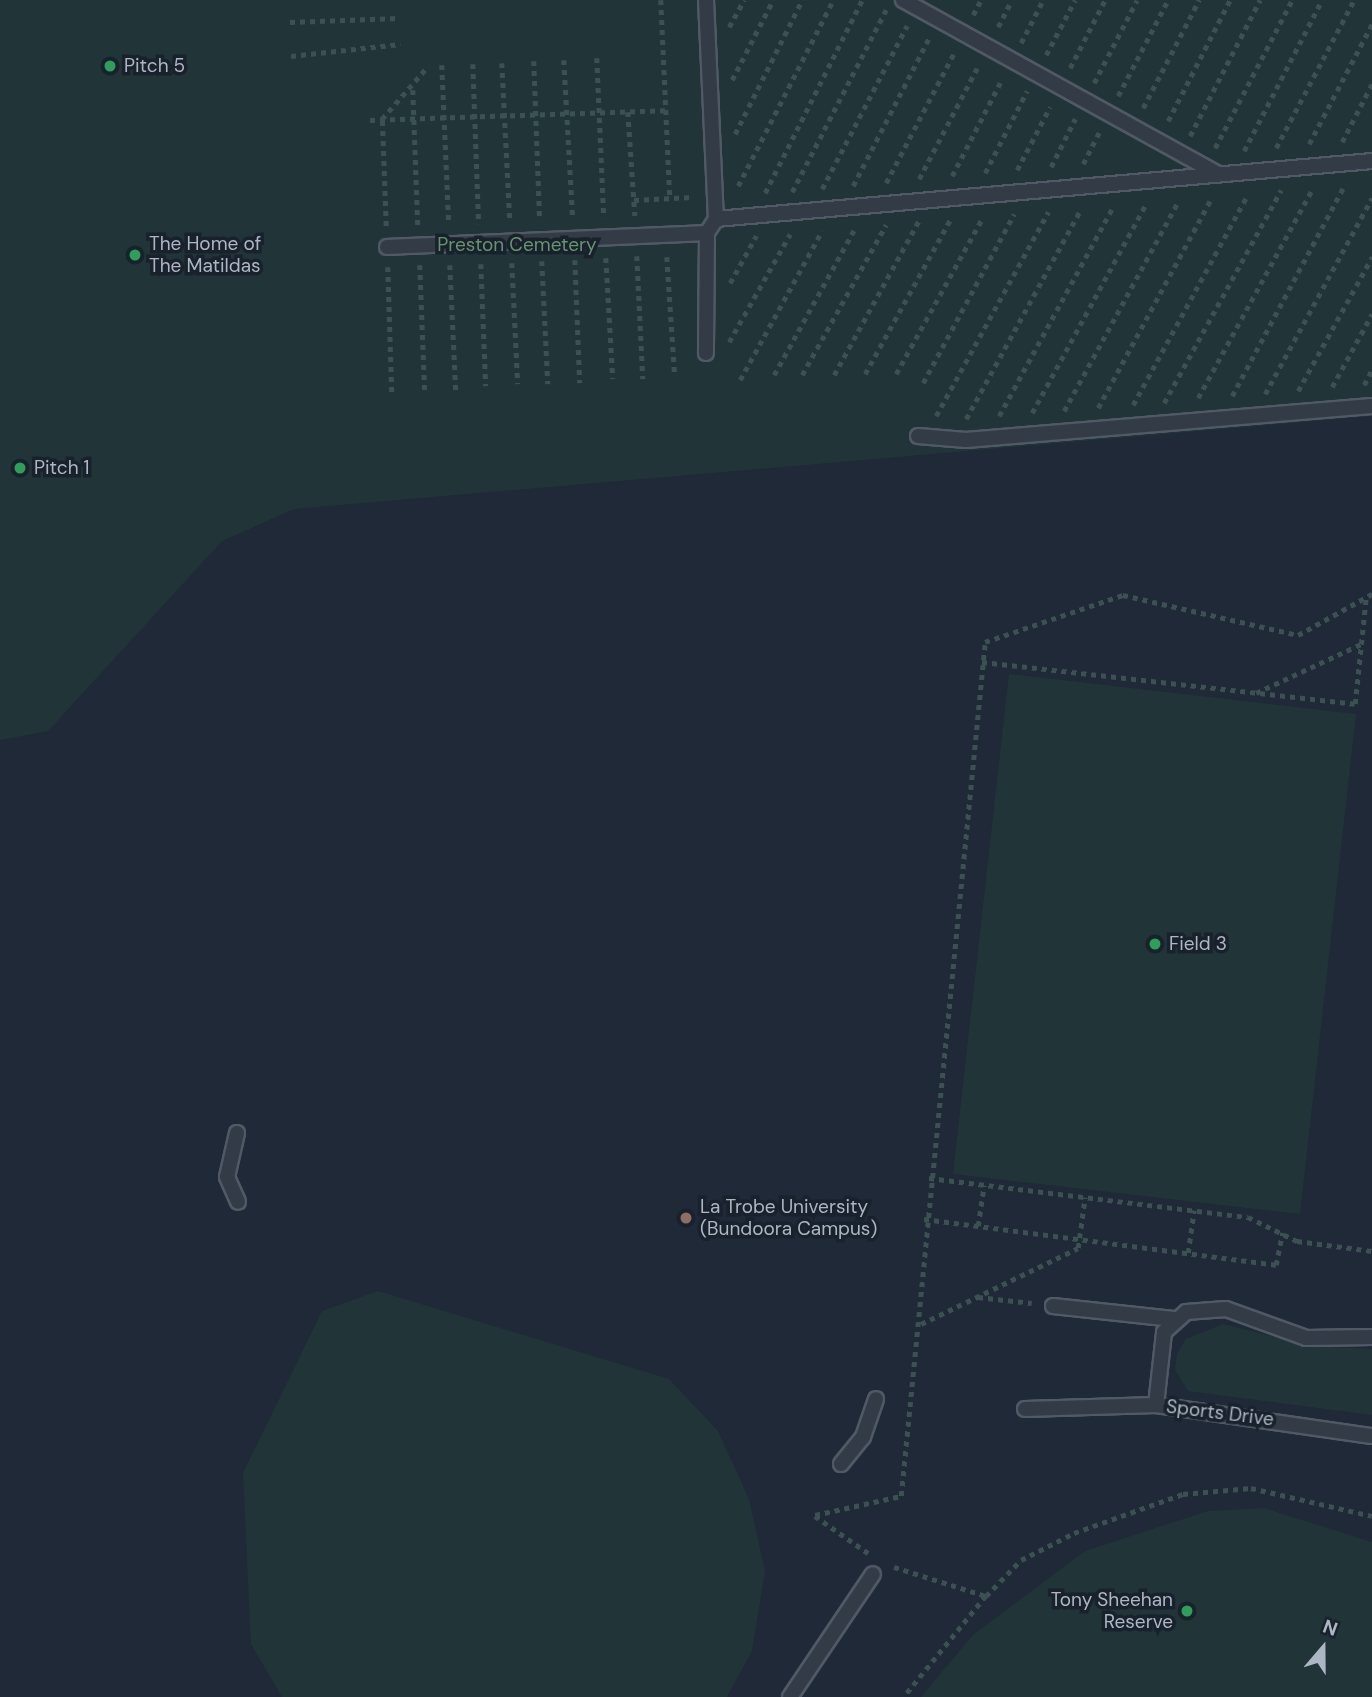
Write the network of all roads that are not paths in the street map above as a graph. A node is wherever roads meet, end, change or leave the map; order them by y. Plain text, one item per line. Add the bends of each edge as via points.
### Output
1 (706, 0) edge
2 (909, 3) edge
3 (1367, 162) edge
4 (1225, 175) junction
5 (719, 218) junction
6 (707, 233) junction
7 (387, 247) dead end
8 (706, 353) dead end
9 (1372, 406) edge
10 (922, 436) road end
11 (237, 1133) dead end
12 (239, 1202) dead end
13 (1053, 1306) road end
14 (1173, 1319) junction
15 (1372, 1337) edge
16 (876, 1399) dead end
17 (1156, 1405) junction
18 (1025, 1409) dead end
19 (1372, 1436) edge
20 (841, 1464) dead end
21 (873, 1574) dead end
22 (790, 1697) edge

1 - 5 lane via 714,196
2 - 4 lane
3 - 4 lane
4 - 5 lane
5 - 6 lane
6 - 7 lane
6 - 8 lane
9 - 10 lane via 987,439
11 - 12 lane via 227,1177
13 - 14 lane
14 - 15 lane via 1201,1308 1226,1309 1279,1332
14 - 17 lane, Sports Drive via 1160,1352
16 - 20 lane via 863,1437
17 - 18 lane
17 - 19 lane, Sports Drive
21 - 22 lane

